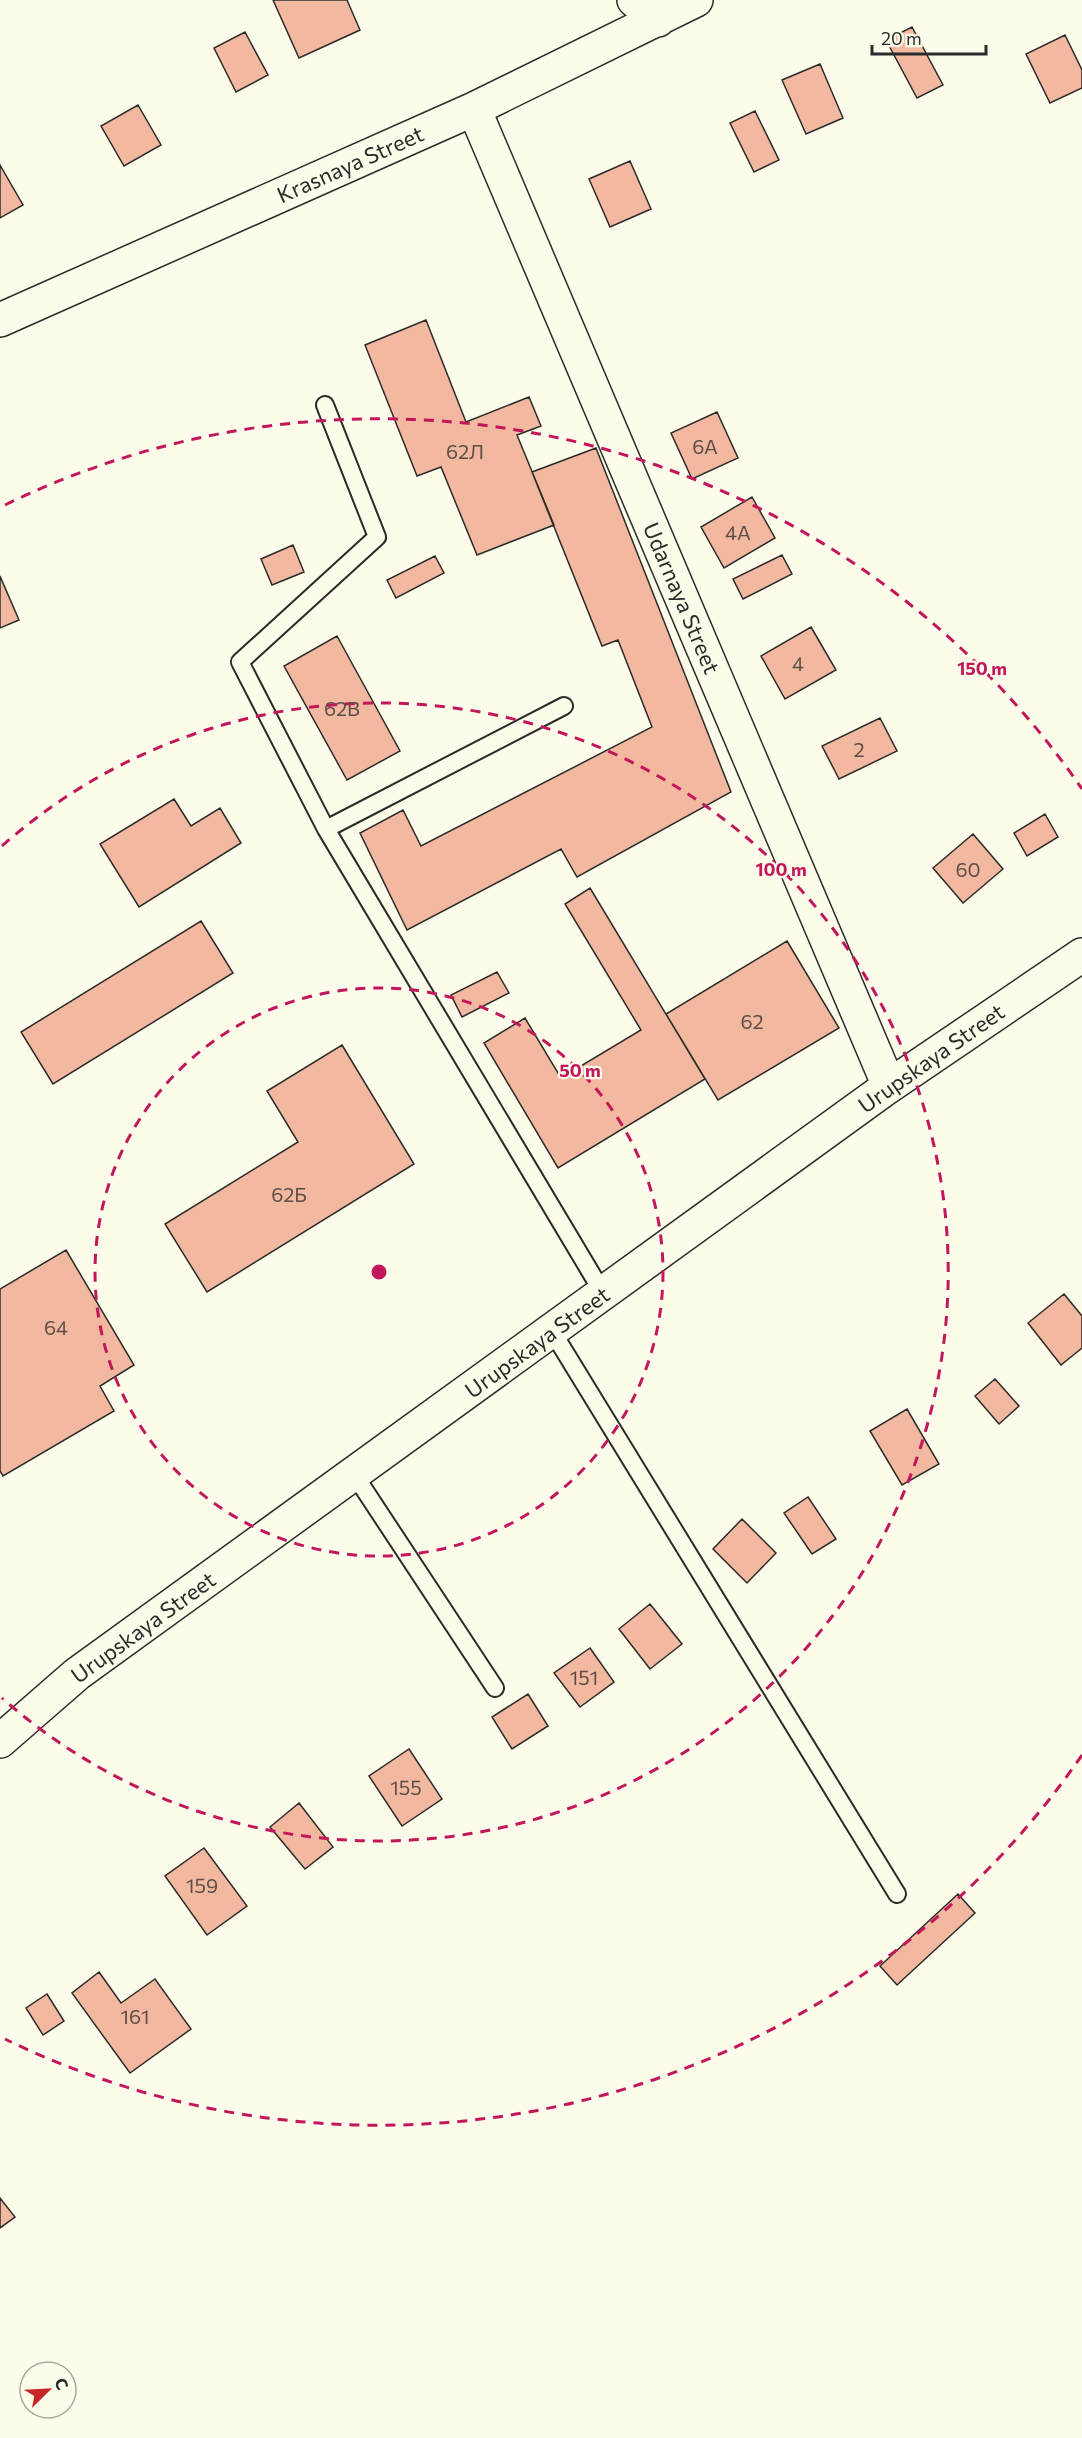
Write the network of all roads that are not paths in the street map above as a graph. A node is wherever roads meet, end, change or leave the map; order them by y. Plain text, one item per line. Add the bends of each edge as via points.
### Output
1 (696, 0) edge
2 (646, 10) edge
3 (474, 109) junction
4 (0, 320) edge
5 (325, 405) dead end
6 (564, 706) dead end
7 (326, 830) junction
8 (1082, 955) edge
9 (889, 1086) junction
10 (603, 1293) junction
11 (552, 1330) junction
12 (354, 1474) junction
13 (495, 1688) dead end
14 (0, 1741) edge
15 (897, 1894) dead end

1 - 2 street, Krasnaya Street
2 - 3 street, Krasnaya Street
3 - 4 street, Krasnaya Street
3 - 9 street, Udarnaya Street
5 - 7 lane via 377,537 240,662
6 - 7 lane
7 - 10 lane
8 - 9 street, Urupskaya Street
9 - 10 street, Urupskaya Street
10 - 11 street, Urupskaya Street
11 - 12 street, Urupskaya Street
11 - 15 lane
12 - 13 lane
12 - 14 street, Urupskaya Street via 77,1674

